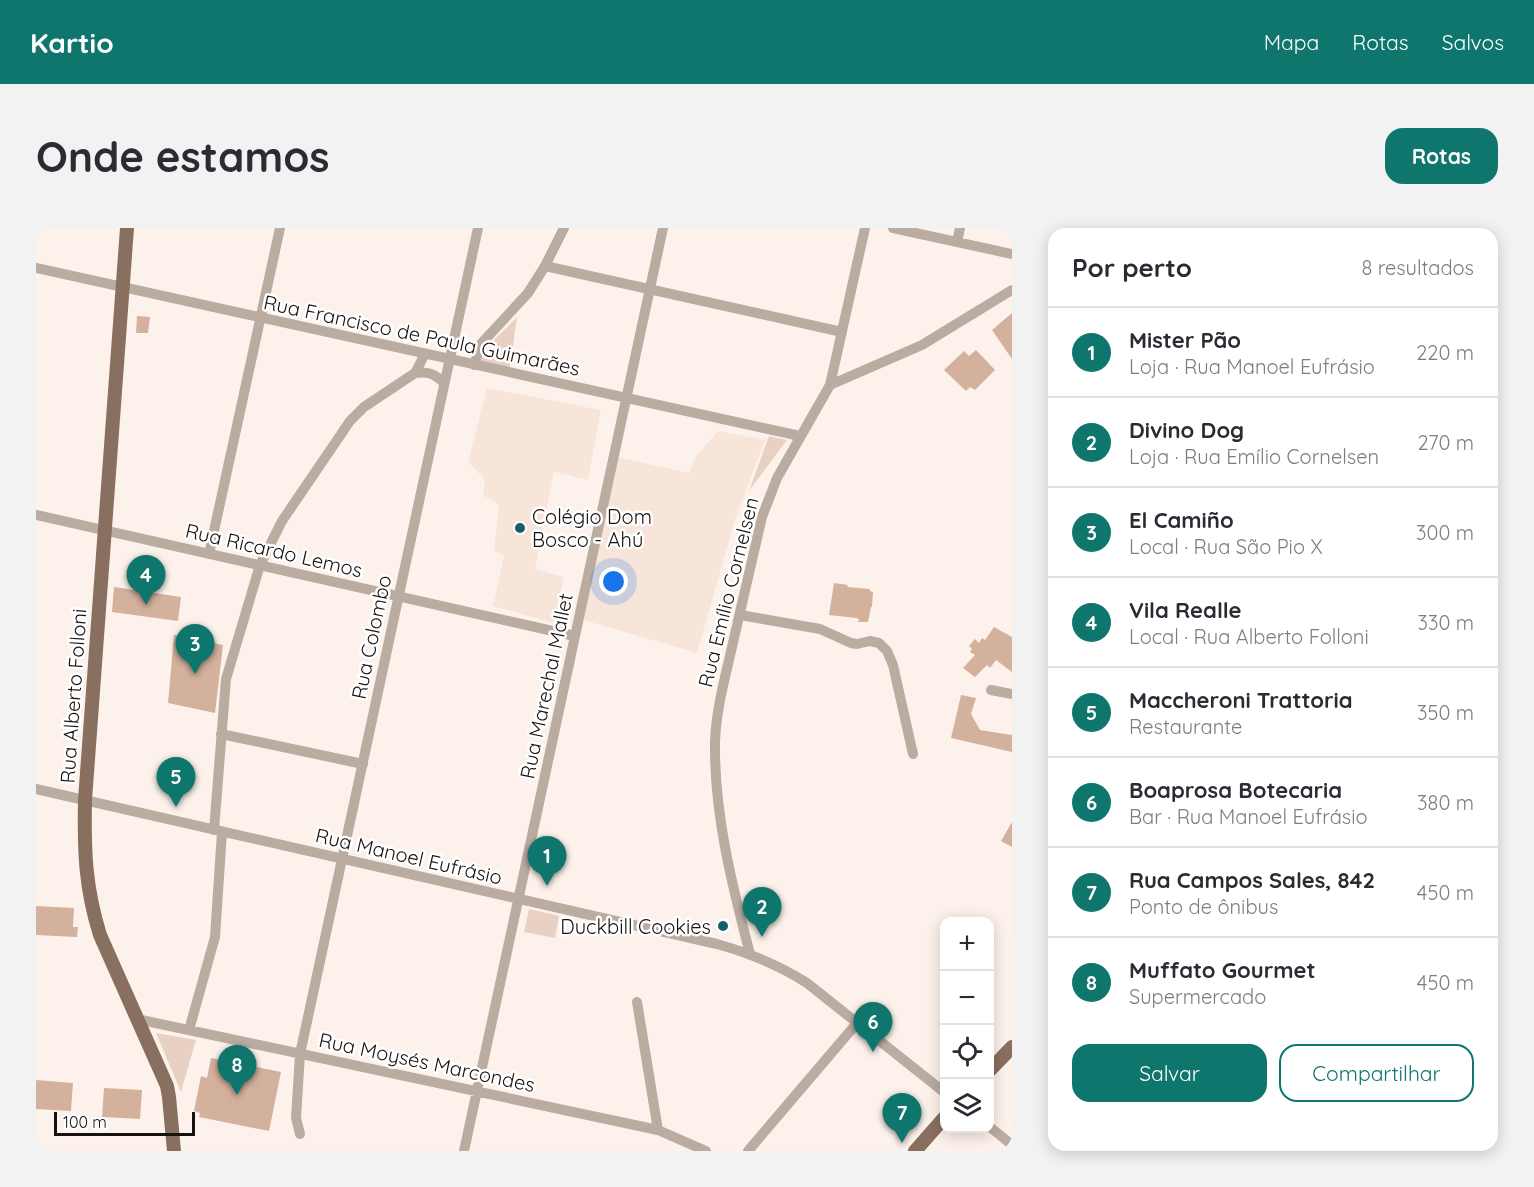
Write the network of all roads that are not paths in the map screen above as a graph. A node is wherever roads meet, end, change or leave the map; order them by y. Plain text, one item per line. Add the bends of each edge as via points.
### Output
1 (127, 228) edge
2 (280, 228) edge
3 (478, 228) edge
4 (564, 228) edge
5 (663, 228) edge
6 (865, 228) edge
7 (892, 228) edge
8 (960, 228) edge
9 (957, 242) junction
10 (1012, 254) edge
11 (545, 266) junction
12 (36, 268) edge
13 (122, 287) junction
14 (650, 289) junction
15 (1012, 290) edge
16 (261, 318) junction
17 (842, 332) junction
18 (425, 354) junction
19 (450, 359) junction
20 (474, 365) junction
21 (415, 372) junction
22 (444, 383) junction
23 (830, 385) junction
24 (627, 398) junction
25 (800, 436) junction
26 (36, 515) edge
27 (105, 531) junction
28 (209, 554) junction
29 (260, 565) junction
30 (399, 596) junction
31 (740, 615) junction
32 (575, 636) junction
33 (991, 690) dead end
34 (1012, 694) edge
35 (222, 734) junction
36 (913, 754) dead end
37 (363, 764) junction
38 (36, 789) edge
39 (86, 800) junction
40 (218, 831) junction
41 (342, 859) junction
42 (519, 899) junction
43 (750, 954) junction
44 (637, 1002) dead end
45 (137, 1019) junction
46 (857, 1023) junction
47 (189, 1030) junction
48 (1012, 1047) edge
49 (300, 1054) junction
50 (994, 1066) edge
51 (940, 1088) edge
52 (477, 1092) junction
53 (940, 1124) edge
54 (658, 1130) junction
55 (994, 1130) edge
56 (300, 1134) dead end
57 (1012, 1145) edge
58 (174, 1151) edge
59 (464, 1151) edge
60 (706, 1151) edge
61 (748, 1151) edge
62 (915, 1151) edge

1 - 13 main road, Rua Alberto Folloni
2 - 16 street
3 - 19 street, Rua Colombo
4 - 11 street
5 - 14 street, Rua Marechal Mallet
6 - 17 street, Rua Emílio Cornelsen
7 - 9 street
8 - 9 street
9 - 10 street
11 - 14 street
11 - 20 street via 520,302 481,344
12 - 13 street, Rua Francisco de Paula Guimarães
13 - 16 street, Rua Francisco de Paula Guimarães
13 - 27 main road, Rua Alberto Folloni
14 - 17 street
14 - 24 street, Rua Marechal Mallet
15 - 23 street via 922,345
16 - 18 street, Rua Francisco de Paula Guimarães
16 - 28 street
17 - 23 street, Rua Emílio Cornelsen
18 - 19 street, Rua Francisco de Paula Guimarães
18 - 21 street
19 - 20 street, Rua Francisco de Paula Guimarães
19 - 22 street, Rua Colombo
20 - 24 street, Rua Francisco de Paula Guimarães
21 - 22 street via 431,372
21 - 29 street via 350,421 282,521
22 - 30 street, Rua Colombo
23 - 25 street, Rua Emílio Cornelsen
24 - 25 street, Rua Francisco de Paula Guimarães
24 - 32 street, Rua Marechal Mallet
25 - 31 street, Rua Emílio Cornelsen via 769,496
26 - 27 street, Rua Ricardo Lemos
27 - 28 street, Rua Ricardo Lemos
27 - 39 main road, Rua Alberto Folloni
28 - 29 street, Rua Ricardo Lemos
29 - 30 street, Rua Ricardo Lemos
29 - 35 street via 228,669
30 - 32 street, Rua Ricardo Lemos
30 - 37 street, Rua Colombo
31 - 36 street via 820,629 851,643 879,643 893,665
31 - 43 street, Rua Emílio Cornelsen via 717,719 716,773 726,854
32 - 42 street, Rua Marechal Mallet
33 - 34 street
35 - 37 street
35 - 40 street
37 - 41 street, Rua Colombo
38 - 39 street, Rua Manoel Eufrásio
39 - 40 street, Rua Manoel Eufrásio
39 - 45 main road, Rua Alberto Folloni via 85,861 93,913
40 - 41 street, Rua Manoel Eufrásio
40 - 47 street via 215,937
41 - 42 street, Rua Manoel Eufrásio
41 - 49 street, Rua Colombo
42 - 43 street, Rua Manoel Eufrásio
42 - 52 street, Rua Marechal Mallet
43 - 46 street, Rua Manoel Eufrásio via 807,983
44 - 54 street
45 - 47 street, Rua Moysés Marcondes
45 - 58 main road, Rua Alberto Folloni via 166,1086
46 - 51 street, Rua Manoel Eufrásio
46 - 61 street
47 - 49 street, Rua Moysés Marcondes
48 - 50 main road
49 - 52 street, Rua Moysés Marcondes
49 - 56 street, Rua Colombo via 296,1118
52 - 54 street, Rua Moysés Marcondes
52 - 59 street, Rua Marechal Mallet
53 - 62 main road
54 - 60 street, Rua Moysés Marcondes
55 - 57 street

